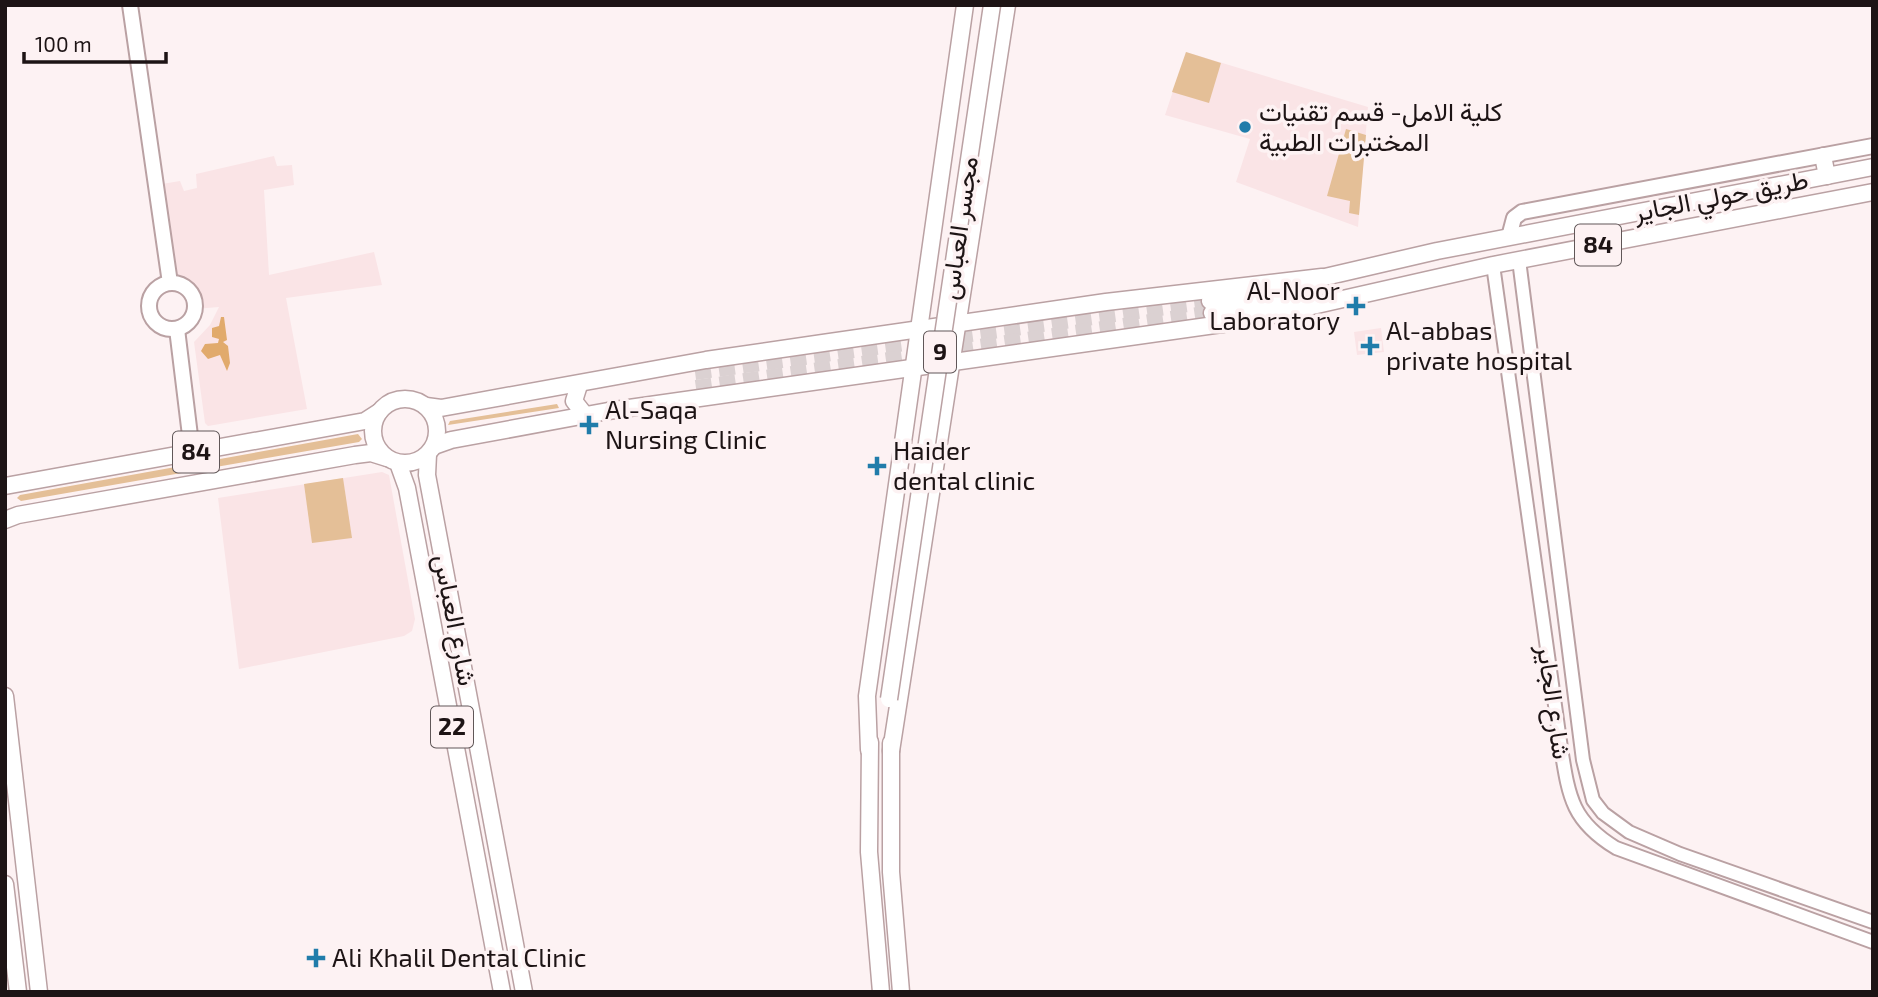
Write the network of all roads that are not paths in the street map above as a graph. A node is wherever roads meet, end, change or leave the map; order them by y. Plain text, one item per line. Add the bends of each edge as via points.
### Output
1 (130, 5) edge
2 (965, 5) edge
3 (982, 5) edge
4 (992, 5) edge
5 (1007, 5) edge
6 (1873, 146) edge
7 (1823, 156) junction
8 (1873, 167) edge
9 (1827, 176) junction
10 (1873, 192) edge
11 (1509, 237) junction
12 (1519, 260) junction
13 (1493, 265) junction
14 (1322, 276) junction
15 (170, 283) junction
16 (964, 288) junction
17 (925, 290) junction
18 (1324, 301) junction
19 (991, 318) junction
20 (958, 323) junction
21 (919, 328) junction
22 (177, 329) junction
23 (879, 334) junction
24 (983, 359) junction
25 (952, 364) junction
26 (914, 369) junction
27 (885, 373) junction
28 (604, 381) junction
29 (579, 385) junction
30 (556, 389) junction
31 (910, 391) junction
32 (947, 392) junction
33 (426, 406) junction
34 (608, 411) junction
35 (379, 412) junction
36 (585, 415) junction
37 (556, 420) junction
38 (431, 450) junction
39 (192, 452) junction
40 (392, 461) junction
41 (8, 485) edge
42 (12, 518) edge
43 (1556, 553) junction
44 (1533, 554) junction
45 (5, 696) edge
46 (884, 699) junction
47 (869, 750) junction
48 (891, 751) junction
49 (5, 884) edge
50 (1873, 922) edge
51 (1873, 942) edge
52 (18, 992) edge
53 (39, 992) edge
54 (502, 992) edge
55 (524, 992) edge
56 (881, 992) edge
57 (901, 992) edge

1 - 15 main road
2 - 17 main road
3 - 46 main road, مجسر العباس / 9
4 - 46 main road, مجسر العباس / 9, bridge
5 - 16 main road
6 - 7 main road
7 - 9 main road
7 - 11 main road via 1522,212 1514,218
8 - 9 main road, طريق حولي الجاير / 84
9 - 11 main road, طريق حولي الجاير / 84
10 - 12 main road, طريق حولي الجاير / 84
11 - 14 main road, طريق حولي الجاير / 84
12 - 13 main road, طريق حولي الجاير / 84
12 - 43 street, شارع الجاير
13 - 18 main road, طريق حولي الجاير / 84
13 - 44 street, شارع الجاير
14 - 18 main road, 84 via 1211,307
14 - 19 main road
15 - 22 main road via 189,290 195,302 189,322
15 - 22 main road via 154,291 149,309 158,325
16 - 19 main road via 971,308
16 - 20 main road
17 - 21 main road
17 - 23 main road via 913,314
18 - 24 main road via 1250,320
19 - 20 main road
20 - 21 main road
20 - 25 main road
21 - 23 main road
21 - 26 main road
22 - 39 main road
23 - 28 main road via 706,360
24 - 25 main road
24 - 32 main road via 958,373
25 - 26 main road
25 - 32 main road
26 - 27 main road
26 - 31 main road
27 - 31 main road via 903,379
27 - 34 main road
28 - 29 main road, 84
28 - 34 main road, 84 via 696,380
29 - 30 main road, 84
29 - 36 main road via 574,401
30 - 33 main road, 84 via 442,408
30 - 37 main road via 564,404
31 - 47 main road via 867,696
32 - 48 main road
33 - 35 main road, 84 via 400,399
33 - 38 main road via 438,428
34 - 36 main road, 84
35 - 39 main road, 84 via 365,421
35 - 40 main road via 373,437
36 - 37 main road, 84
37 - 38 main road, 84 via 451,440
38 - 40 main road, 84 via 411,463
38 - 55 main road, شارع العباس via 427,475
39 - 41 main road, 84
40 - 42 main road, 84 via 371,453 355,454
40 - 54 main road, شارع العباس / 22 via 407,488
43 - 44 street
43 - 50 street, شارع الجاير via 1587,784 1603,813 1629,832 1680,854
44 - 51 street, شارع الجاير via 1564,770 1584,825 1616,848 1654,864
45 - 53 main road
46 - 47 main road, 9
46 - 48 main road, 9
47 - 56 main road, 9 via 869,852
48 - 57 main road, 9 via 891,872
49 - 52 main road

